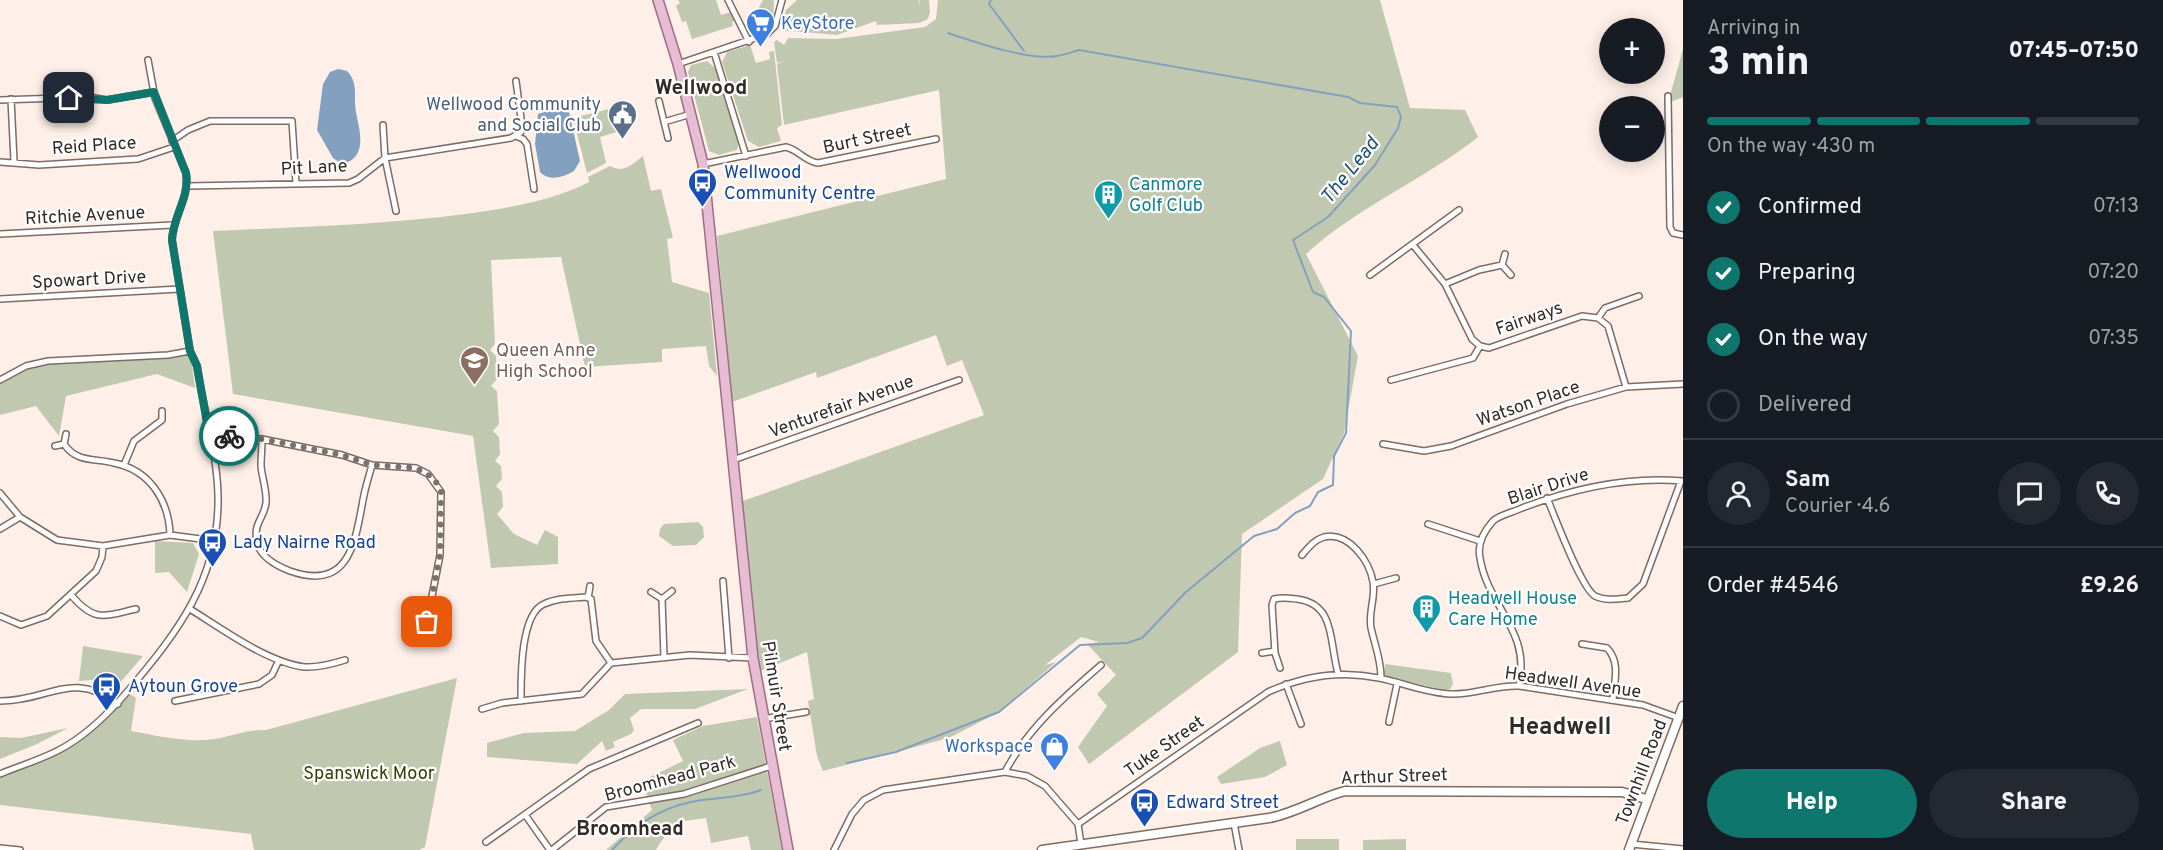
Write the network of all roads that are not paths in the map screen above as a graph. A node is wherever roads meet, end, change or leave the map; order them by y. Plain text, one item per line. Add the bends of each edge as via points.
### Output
1 (658, 0) edge
2 (728, 0) edge
3 (782, 0) edge
4 (749, 42) junction
5 (714, 52) junction
6 (148, 60) dead end
7 (678, 64) junction
8 (516, 81) dead end
9 (154, 92) junction
10 (1668, 96) dead end
11 (11, 99) junction
12 (0, 100) edge
13 (659, 101) dead end
14 (691, 114) junction
15 (664, 123) junction
16 (383, 125) dead end
17 (516, 136) junction
18 (668, 138) dead end
19 (936, 139) dead end
20 (173, 144) junction
21 (746, 156) junction
22 (385, 158) junction
23 (14, 161) junction
24 (0, 162) edge
25 (703, 164) junction
26 (296, 183) junction
27 (188, 186) junction
28 (534, 189) dead end
29 (1459, 210) dead end
30 (396, 211) dead end
31 (172, 225) junction
32 (0, 234) edge
33 (1683, 235) edge
34 (1413, 245) junction
35 (1505, 255) dead end
36 (1502, 265) junction
37 (1370, 275) dead end
38 (1511, 275) dead end
39 (1445, 284) junction
40 (179, 289) junction
41 (1639, 296) dead end
42 (0, 299) edge
43 (1598, 318) junction
44 (1480, 346) junction
45 (190, 351) junction
46 (0, 380) edge
47 (959, 380) dead end
48 (1392, 380) dead end
49 (1683, 384) edge
50 (1626, 387) junction
51 (162, 411) dead end
52 (162, 420) junction
53 (168, 426) dead end
54 (66, 434) dead end
55 (262, 439) junction
56 (210, 440) junction
57 (64, 444) junction
58 (1383, 444) dead end
59 (55, 446) dead end
60 (733, 460) junction
61 (124, 465) junction
62 (372, 465) junction
63 (1682, 481) edge
64 (0, 493) edge
65 (1547, 498) junction
66 (20, 517) junction
67 (1428, 524) dead end
68 (0, 529) edge
69 (170, 535) junction
70 (216, 541) junction
71 (1480, 541) junction
72 (103, 546) junction
73 (1302, 555) dead end
74 (1396, 578) dead end
75 (723, 581) dead end
76 (1374, 584) junction
77 (590, 586) dead end
78 (672, 591) dead end
79 (651, 592) dead end
80 (71, 595) junction
81 (588, 598) junction
82 (662, 599) junction
83 (136, 609) dead end
84 (190, 609) junction
85 (0, 616) edge
86 (427, 622) dead end
87 (1582, 644) dead end
88 (1275, 651) junction
89 (1262, 653) dead end
90 (664, 657) junction
91 (729, 658) junction
92 (753, 658) junction
93 (279, 660) junction
94 (345, 660) dead end
95 (610, 663) junction
96 (1101, 665) dead end
97 (1280, 668) dead end
98 (1338, 673) junction
99 (1381, 678) junction
100 (1286, 684) junction
101 (1397, 684) junction
102 (1519, 686) junction
103 (1612, 700) junction
104 (0, 701) edge
105 (175, 701) dead end
106 (521, 701) junction
107 (118, 704) junction
108 (1683, 706) edge
109 (482, 709) dead end
110 (806, 712) dead end
111 (763, 719) junction
112 (1681, 719) edge
113 (1389, 722) dead end
114 (698, 723) dead end
115 (1301, 724) dead end
116 (771, 766) junction
117 (1005, 772) junction
118 (0, 774) edge
119 (1646, 799) junction
120 (526, 816) junction
121 (1078, 824) junction
122 (1234, 824) junction
123 (486, 842) dead end
124 (1081, 844) junction
125 (1630, 847) edge
126 (0, 848) edge
127 (1683, 849) edge
128 (20, 850) edge
129 (551, 850) edge
130 (788, 850) edge
131 (834, 850) edge
132 (1043, 850) edge
133 (1239, 850) edge

1 - 7 main road, Pilmuir Street
2 - 4 street
3 - 4 street via 773,30
4 - 5 street
5 - 7 street
5 - 21 street
6 - 9 street
7 - 14 main road, Pilmuir Street
8 - 17 street via 522,126
9 - 11 street via 107,100
9 - 20 street
10 - 33 street via 1670,227 1673,233
11 - 12 street
11 - 23 street
13 - 15 street
14 - 15 street
14 - 25 main road, Pilmuir Street
15 - 18 street
16 - 22 street
17 - 22 street
17 - 28 street via 527,144
19 - 21 street, Burt Street via 818,163 786,147
20 - 23 street, Reid Place via 138,159 39,165
20 - 26 street, Reid Place via 188,130 210,121 292,121
20 - 27 street
21 - 25 street, Burt Street
22 - 26 street, Pit Lane via 349,183
22 - 30 street
23 - 24 street, Reid Place
25 - 60 main road, Pilmuir Street
26 - 27 street, Pit Lane
27 - 31 street
29 - 34 street
31 - 32 street, Ritchie Avenue
31 - 40 street
34 - 37 street
34 - 39 street, Fairways
35 - 36 street
36 - 38 street
36 - 39 street
39 - 44 street, Fairways via 1472,339
40 - 42 street, Spowart Drive
40 - 45 street
41 - 43 street via 1605,308
43 - 44 street, Fairways via 1582,316 1489,348
43 - 50 street via 1608,326
44 - 48 street via 1473,358
45 - 46 street via 48,361 26,366
45 - 56 street via 197,366
47 - 60 street, Venturefair Avenue
49 - 50 street, Watson Place
50 - 58 street, Watson Place via 1451,446 1424,451
51 - 52 street
52 - 53 street
52 - 61 street via 134,441
54 - 57 street
55 - 56 street via 231,436
55 - 62 street
55 - 62 street via 266,503 256,524 257,544 263,555 300,574 331,573 349,557 358,534
56 - 70 street via 218,495
57 - 59 street
57 - 61 street via 83,459
60 - 92 main road, Pilmuir Street
61 - 69 street via 154,486 166,509
62 - 86 street via 416,468 434,478 441,492 440,555
63 - 65 street, Blair Drive via 1652,479 1605,484
63 - 65 street via 1643,584 1628,598 1610,600 1594,595 1582,579
64 - 66 street
65 - 71 street, Blair Drive via 1494,520
66 - 68 street
66 - 72 street via 57,540
67 - 71 street
69 - 70 street
69 - 72 street
70 - 84 street via 207,573
71 - 102 street via 1484,575 1521,648
72 - 80 street via 96,571
73 - 76 street via 1326,536 1346,542 1366,558
74 - 76 street
75 - 91 street
76 - 99 street via 1371,627 1381,661
77 - 81 street
78 - 82 street
79 - 82 street
80 - 83 street via 85,612 103,616
80 - 85 street via 47,616 21,624
81 - 95 street via 592,603 596,641
81 - 106 street via 542,604 532,614 521,668
82 - 90 street
84 - 93 street
84 - 107 street via 155,661
87 - 103 street via 1607,648 1614,657
88 - 89 street
88 - 97 street
88 - 98 street via 1274,599 1310,601 1321,607 1326,619
90 - 91 street
90 - 95 street
91 - 92 street
92 - 111 main road, Pilmuir Street
93 - 94 street via 304,667
93 - 105 street via 272,675 259,684
95 - 106 street via 582,694
96 - 117 street via 1053,707 1015,752
98 - 99 street, Headwell Avenue
98 - 100 street, Headwell Avenue
99 - 101 street, Headwell Avenue
100 - 115 street
100 - 121 street, Tuke Street via 1268,692
101 - 102 street, Headwell Avenue via 1454,694 1500,685
101 - 113 street
102 - 103 street, Headwell Avenue
103 - 112 street, Headwell Avenue via 1643,705
104 - 107 street via 85,687 101,691
106 - 109 street
107 - 118 street via 60,750
108 - 112 street, Townhill Road
110 - 111 street
111 - 116 main road, Pilmuir Street
112 - 119 street, Townhill Road
114 - 120 street, Broomhead Park via 589,769
116 - 129 street, Broomhead Park via 684,794 606,807
116 - 130 main road, Pilmuir Street
117 - 121 street via 1027,776 1045,786
117 - 131 street via 883,790 864,800 852,814
119 - 122 street, Arthur Street via 1622,792 1346,791 1323,796 1278,817
119 - 125 street, Townhill Road
120 - 123 street, Broomhead Park
120 - 129 street, Broomhead Park
121 - 124 street
122 - 124 street, Arthur Street
122 - 133 street
124 - 132 street, Arthur Street
125 - 127 street
126 - 128 street

